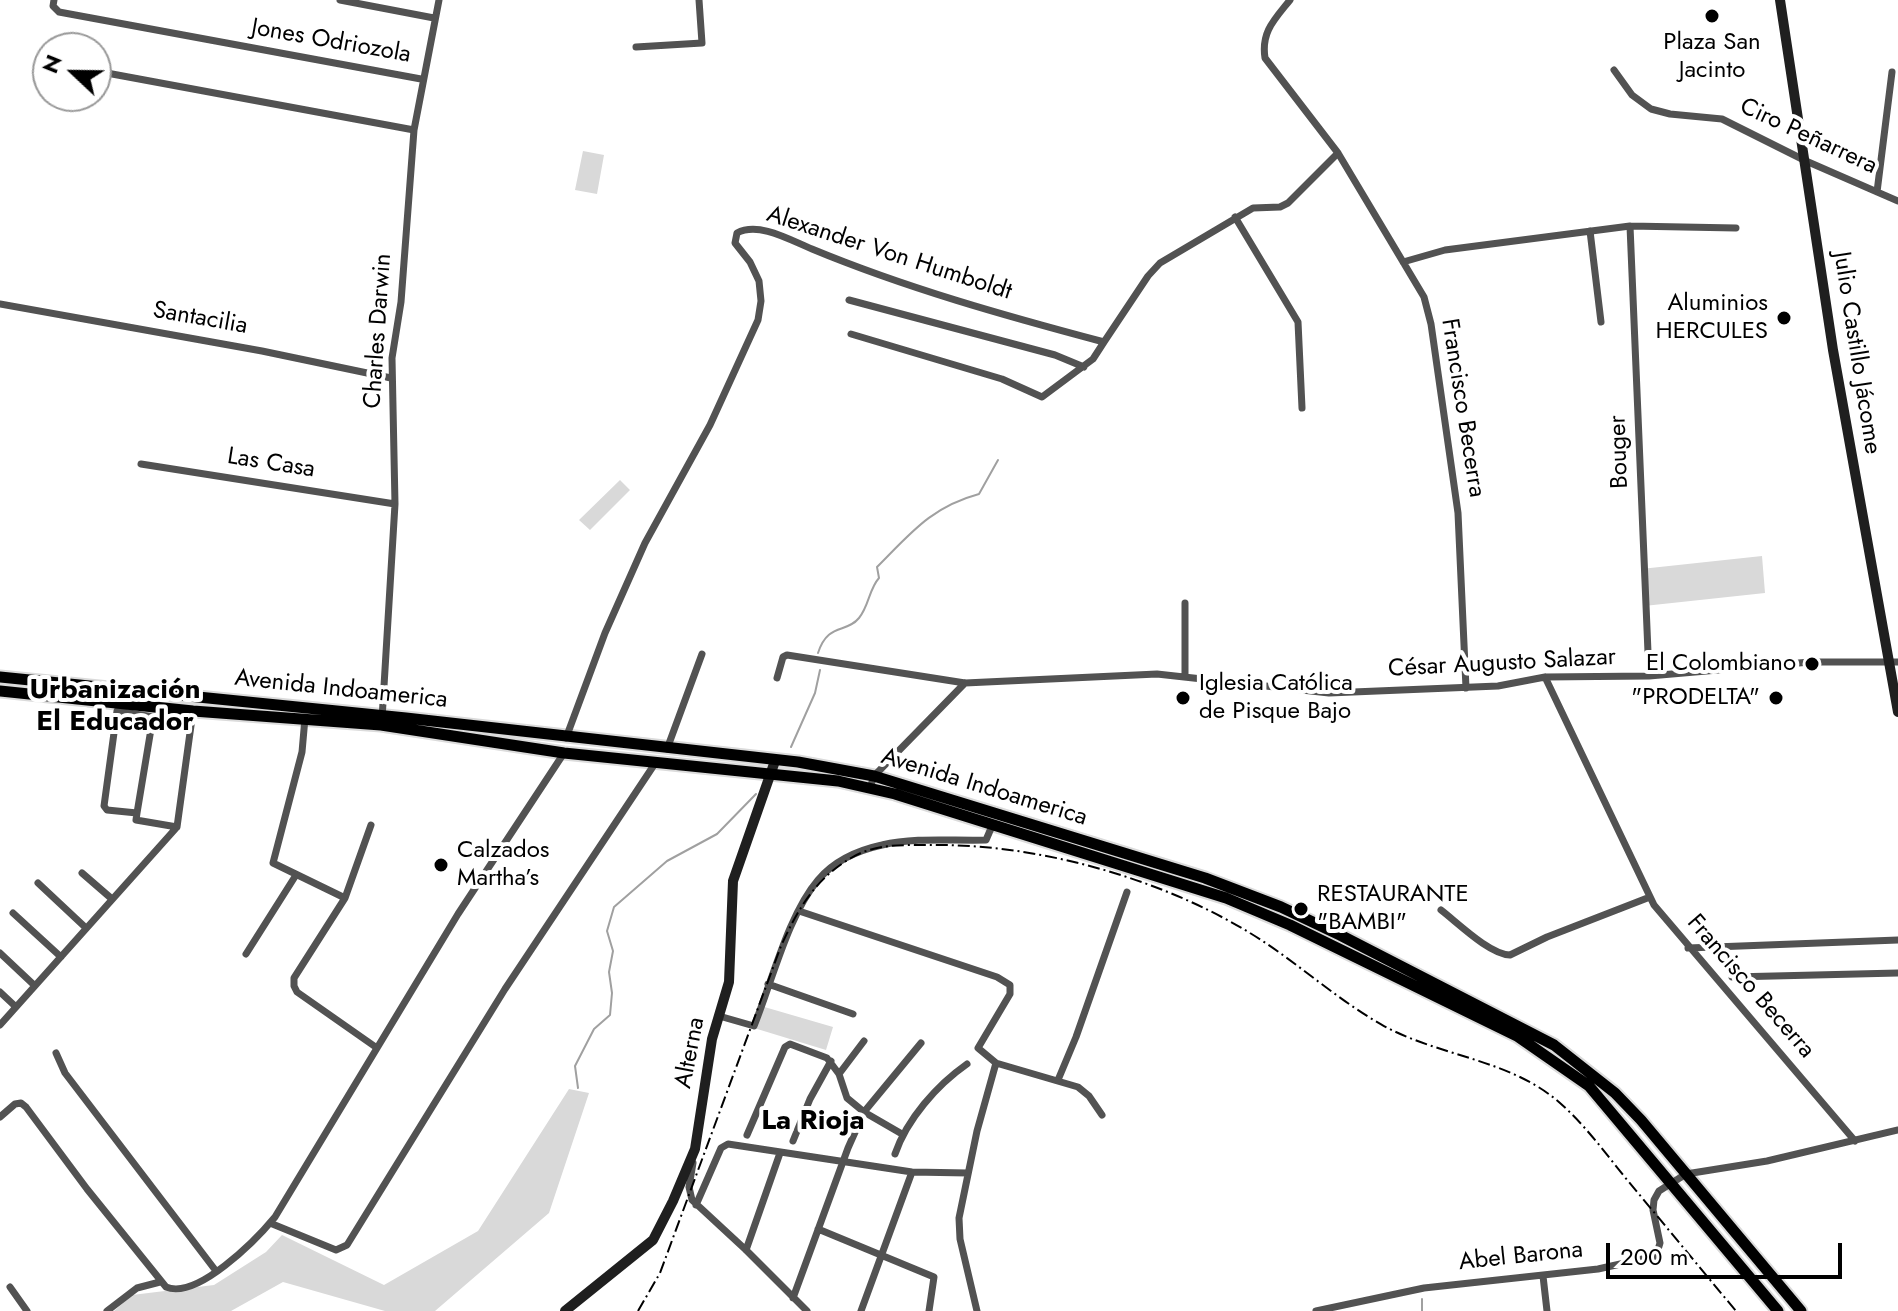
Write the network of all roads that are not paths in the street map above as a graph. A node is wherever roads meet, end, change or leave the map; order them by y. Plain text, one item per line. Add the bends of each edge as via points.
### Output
1 (54, 0) edge
2 (340, 0) edge
3 (439, 0) edge
4 (699, 0) edge
5 (1290, 0) edge
6 (1780, 0) edge
7 (434, 18) junction
8 (636, 47) dead end
9 (1614, 70) dead end
10 (1892, 72) dead end
11 (112, 74) edge
12 (421, 79) junction
13 (414, 130) junction
14 (1338, 153) junction
15 (1806, 161) junction
16 (1877, 192) junction
17 (1898, 201) edge
18 (1235, 217) junction
19 (1630, 226) junction
20 (1736, 228) dead end
21 (1590, 231) junction
22 (1403, 262) junction
23 (849, 300) dead end
24 (0, 304) edge
25 (1601, 322) dead end
26 (851, 334) dead end
27 (1104, 342) junction
28 (1084, 367) junction
29 (391, 378) junction
30 (1302, 408) dead end
31 (141, 464) dead end
32 (395, 504) junction
33 (1185, 603) dead end
34 (702, 654) dead end
35 (1893, 662) edge
36 (1185, 676) junction
37 (1649, 676) junction
38 (0, 677) edge
39 (1545, 677) junction
40 (777, 678) dead end
41 (965, 683) junction
42 (1466, 688) junction
43 (0, 691) edge
44 (193, 711) junction
45 (1898, 712) edge
46 (305, 718) junction
47 (387, 721) junction
48 (566, 738) junction
49 (667, 749) junction
50 (564, 753) junction
51 (775, 761) junction
52 (656, 762) junction
53 (772, 774) junction
54 (872, 782) junction
55 (934, 801) junction
56 (137, 813) junction
57 (371, 825) dead end
58 (992, 826) junction
59 (177, 827) junction
60 (82, 873) dead end
61 (296, 875) junction
62 (38, 883) dead end
63 (1127, 892) dead end
64 (1650, 897) junction
65 (345, 898) junction
66 (112, 899) junction
67 (1441, 910) dead end
68 (799, 911) junction
69 (13, 913) dead end
70 (86, 928) junction
71 (1898, 940) edge
72 (1688, 948) junction
73 (0, 953) edge
74 (246, 954) dead end
75 (61, 957) junction
76 (1898, 973) edge
77 (1732, 977) dead end
78 (768, 984) junction
79 (34, 985) junction
80 (0, 992) edge
81 (16, 1007) junction
82 (853, 1014) dead end
83 (719, 1016) junction
84 (0, 1025) edge
85 (864, 1041) dead end
86 (921, 1043) dead end
87 (377, 1048) junction
88 (56, 1053) dead end
89 (831, 1061) junction
90 (996, 1063) junction
91 (967, 1064) dead end
92 (839, 1074) junction
93 (1058, 1080) junction
94 (864, 1112) junction
95 (1102, 1115) dead end
96 (0, 1117) edge
97 (1898, 1130) edge
98 (902, 1134) junction
99 (747, 1135) dead end
100 (793, 1141) dead end
101 (1855, 1141) junction
102 (695, 1149) junction
103 (780, 1153) junction
104 (895, 1154) dead end
105 (843, 1162) junction
106 (912, 1172) junction
107 (968, 1173) junction
108 (1686, 1174) junction
109 (1671, 1184) junction
110 (696, 1205) junction
111 (270, 1223) junction
112 (818, 1229) junction
113 (746, 1250) junction
114 (881, 1257) junction
115 (216, 1271) junction
116 (1543, 1276) junction
117 (160, 1282) junction
118 (10, 1287) dead end
119 (793, 1298) junction
120 (27, 1311) edge
121 (107, 1311) edge
122 (565, 1311) edge
123 (807, 1311) edge
124 (861, 1311) edge
125 (929, 1311) edge
126 (977, 1311) edge
127 (1316, 1311) edge
128 (1547, 1311) edge
129 (1778, 1311) edge
130 (1801, 1311) edge

1 - 12 street, Jones Odriozola via 59,12
2 - 7 street
3 - 7 street, Charles Darwin
4 - 8 street via 702,43
5 - 14 street, Francisco Becerra via 1266,29 1265,58
6 - 15 main road, Julio Castillo Jácome
7 - 12 street, Charles Darwin
9 - 15 street, Ciro Peñarrera via 1632,95 1651,109 1722,119
10 - 16 street
11 - 13 street
12 - 13 street, Charles Darwin
13 - 29 street, Charles Darwin
14 - 18 street via 1288,203 1260,206
14 - 22 street, Francisco Becerra
15 - 16 street, Ciro Peñarrera
15 - 35 main road, Julio Castillo Jácome via 1833,350
16 - 17 street, Ciro Peñarrera
18 - 27 street via 1153,269
18 - 30 street via 1298,322
19 - 20 street
19 - 21 street
19 - 37 street, Bouger
21 - 22 street via 1445,250
21 - 25 street
22 - 42 street, Francisco Becerra via 1424,297 1431,324 1458,513
23 - 28 street
24 - 29 street, Santacilia
26 - 28 street via 1002,379 1039,397
27 - 28 street
27 - 48 street, Alexander Von Humboldt via 856,267 779,235 750,229 737,233 735,243 759,281 758,320 710,425 645,543
29 - 32 street, Charles Darwin
31 - 32 street, Las Casa
32 - 47 street, Charles Darwin
33 - 36 street
34 - 49 street
35 - 37 street, César Augusto Salazar via 1810,662
35 - 45 main road, Julio Castillo Jácome
36 - 41 street, César Augusto Salazar
36 - 42 street, César Augusto Salazar via 1307,692
37 - 39 street, César Augusto Salazar
38 - 47 main road, Avenida Indoamerica
39 - 42 street, César Augusto Salazar
39 - 64 street, Francisco Becerra
40 - 41 street, César Augusto Salazar via 787,655
41 - 54 street
43 - 44 main road, Avenida Indoamerica
44 - 46 main road, Avenida Indoamerica
44 - 59 street
46 - 47 main road, Avenida Indoamerica
46 - 61 street via 302,752 272,858 277,867
47 - 48 main road, Avenida Indoamerica
47 - 50 main road, Avenida Indoamerica
48 - 49 main road, Avenida Indoamerica
49 - 51 main road, Avenida Indoamerica
50 - 52 main road, Avenida Indoamerica
50 - 87 street
51 - 53 main road, Alterna
51 - 54 main road, Avenida Indoamerica via 821,766
52 - 53 main road, Avenida Indoamerica
52 - 111 street via 505,989 347,1245 336,1250
53 - 54 main road, Avenida Indoamerica
53 - 83 main road, Alterna via 733,881 730,971
54 - 55 main road, Avenida Indoamerica
55 - 58 main road, Avenida Indoamerica
55 - 108 main road, Avenida Indoamerica via 1205,878 1340,935 1554,1045 1615,1093
56 - 56 street via 153,717 117,711 104,806
56 - 59 street via 136,820
57 - 65 street
58 - 68 street via 986,840 896,843 851,855 817,880
58 - 109 main road, Avenida Indoamerica via 1226,898 1517,1036 1589,1086
59 - 66 street
60 - 66 street
61 - 65 street
61 - 74 street
62 - 70 street
63 - 93 street
64 - 67 street via 1510,955 1489,947
64 - 72 street, Francisco Becerra
65 - 87 street via 294,978 294,986
66 - 70 street
68 - 78 street
68 - 90 street via 1008,982 1010,994 978,1048
69 - 75 street
70 - 75 street
71 - 72 street
72 - 101 street, Francisco Becerra
73 - 79 street
75 - 79 street
76 - 77 street
78 - 82 street
78 - 83 street via 754,1026
79 - 81 street
80 - 81 street
81 - 84 street
83 - 102 main road, Alterna
85 - 92 street
86 - 94 street
87 - 111 street
88 - 115 street via 65,1073
89 - 92 street
89 - 99 street via 795,1044 785,1047
89 - 100 street
90 - 93 street
90 - 107 street
91 - 98 street
92 - 94 street via 847,1098
93 - 95 street via 1078,1087
94 - 98 street
94 - 105 street
96 - 117 street via 15,1104 26,1107
97 - 101 street, Abel Barona
98 - 104 street
101 - 108 street, Abel Barona
102 - 110 street, Alterna via 689,1194
102 - 122 main road via 653,1240
103 - 105 street
103 - 110 street via 724,1145
103 - 113 street
105 - 106 street
105 - 112 street
106 - 107 street
106 - 114 street
107 - 126 street via 958,1230
108 - 109 street, Abel Barona
108 - 130 main road, Avenida Indoamerica
109 - 116 street, Abel Barona via 1654,1200 1660,1243 1656,1256
109 - 129 main road, Avenida Indoamerica
110 - 113 street
111 - 115 street
112 - 114 street
112 - 119 street
113 - 119 street
114 - 124 street
114 - 125 street via 934,1277
115 - 117 street via 184,1290
116 - 127 street, Abel Barona via 1436,1286
116 - 128 street
117 - 121 street via 137,1288
118 - 120 street
119 - 123 street

